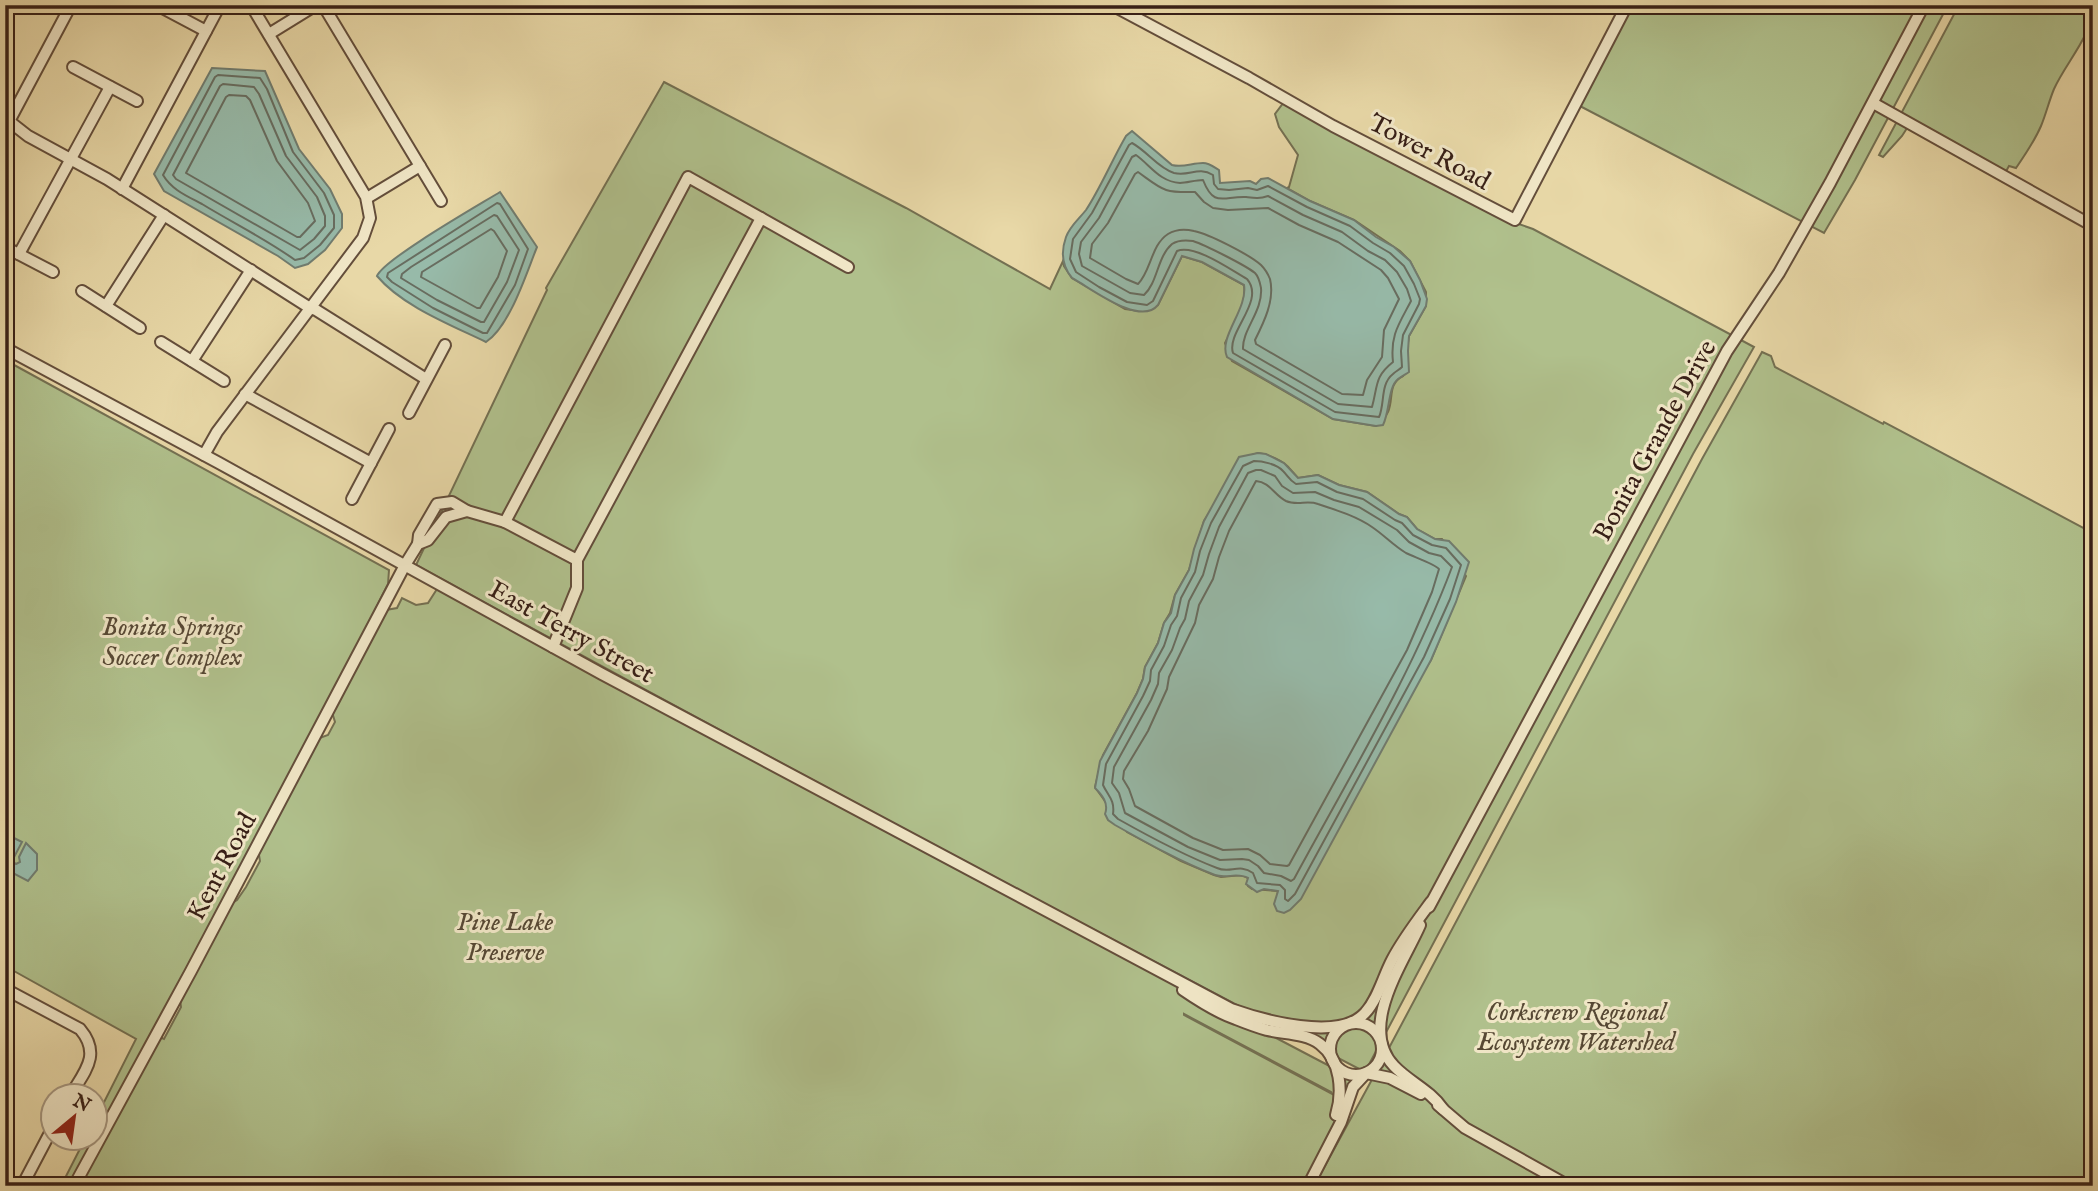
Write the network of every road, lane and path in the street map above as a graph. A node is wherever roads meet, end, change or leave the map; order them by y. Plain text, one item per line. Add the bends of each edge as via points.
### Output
1 (71, 5) edge
2 (157, 5) edge
3 (220, 5) edge
4 (251, 5) edge
5 (316, 5) edge
6 (323, 5) edge
7 (1112, 5) edge
8 (1627, 5) edge
9 (1924, 5) edge
10 (206, 32) junction
11 (269, 34) junction
12 (73, 67) dead end
13 (110, 87) junction
14 (136, 102) dead end
15 (1873, 103) junction
16 (7, 123) edge
17 (71, 159) junction
18 (420, 166) junction
19 (122, 189) junction
20 (367, 198) junction
21 (441, 201) dead end
22 (164, 215) junction
23 (761, 218) junction
24 (2093, 226) edge
25 (5, 247) edge
26 (19, 254) junction
27 (848, 267) dead end
28 (251, 270) junction
29 (53, 272) dead end
30 (82, 291) dead end
31 (106, 306) junction
32 (310, 308) junction
33 (140, 328) dead end
34 (161, 342) dead end
35 (445, 345) dead end
36 (5, 348) edge
37 (192, 361) junction
38 (426, 379) junction
39 (224, 381) dead end
40 (245, 394) junction
41 (409, 413) dead end
42 (389, 429) dead end
43 (204, 455) junction
44 (371, 463) junction
45 (352, 499) dead end
46 (450, 502) junction
47 (467, 511) junction
48 (453, 516) junction
49 (505, 523) junction
50 (418, 544) junction
51 (577, 560) junction
52 (405, 565) junction
53 (553, 647) junction
54 (1431, 902) junction
55 (1119, 949) junction
56 (5, 989) edge
57 (1348, 1025) junction
58 (1382, 1047) junction
59 (1334, 1060) junction
60 (1366, 1073) junction
61 (78, 1082) edge
62 (1443, 1109) junction
63 (40, 1152) edge
64 (1320, 1164) junction
65 (22, 1186) edge
66 (74, 1186) edge
67 (1308, 1186) edge
68 (1569, 1186) edge

1 - 16 street
2 - 10 street
3 - 10 street
4 - 11 street
5 - 11 street
6 - 18 street
7 - 8 street, Tower Road via 1515,220
9 - 15 street, Bonita Grande Drive
10 - 19 street
11 - 20 street
12 - 13 street
13 - 14 street
13 - 17 street
15 - 24 street
15 - 54 street, Bonita Grande Drive via 1779,273 1727,351
16 - 17 street
17 - 19 street
17 - 26 street
18 - 20 street
18 - 21 street
19 - 22 street
20 - 32 street via 368,229
22 - 28 street
22 - 31 street
23 - 27 street
23 - 49 street via 688,177
23 - 51 street
25 - 26 street
26 - 29 street
28 - 32 street
28 - 37 street
30 - 31 street
31 - 33 street
32 - 38 street
32 - 40 street
34 - 37 street
35 - 38 street
36 - 43 street, East Terry Street
37 - 39 street
38 - 41 street
40 - 43 street
40 - 44 street
42 - 44 street
43 - 52 street, East Terry Street
44 - 45 street
46 - 47 street
46 - 48 street
46 - 50 street via 437,504
47 - 48 street
47 - 49 street
48 - 50 street via 446,517 428,540
49 - 51 street
50 - 52 street, Kent Road
51 - 53 street via 578,588
52 - 53 street, East Terry Street
52 - 66 street, Kent Road
53 - 55 street, East Terry Street
54 - 57 street, Bonita Grande Drive via 1399,946 1365,1014
54 - 58 street, Bonita Grande Drive via 1386,996
55 - 57 street, East Terry Street via 1252,1016 1312,1027
55 - 59 street, East Terry Street via 1231,1018 1314,1041
56 - 61 street via 87,1037 91,1056
57 - 58 street via 1368,1026
57 - 59 street via 1333,1039
58 - 60 street via 1378,1062
58 - 62 street via 1393,1066
59 - 60 street via 1345,1072
59 - 64 street via 1339,1104
60 - 62 street via 1399,1081
60 - 64 street via 1353,1087
62 - 68 street via 1491,1144
63 - 65 street
64 - 67 street

